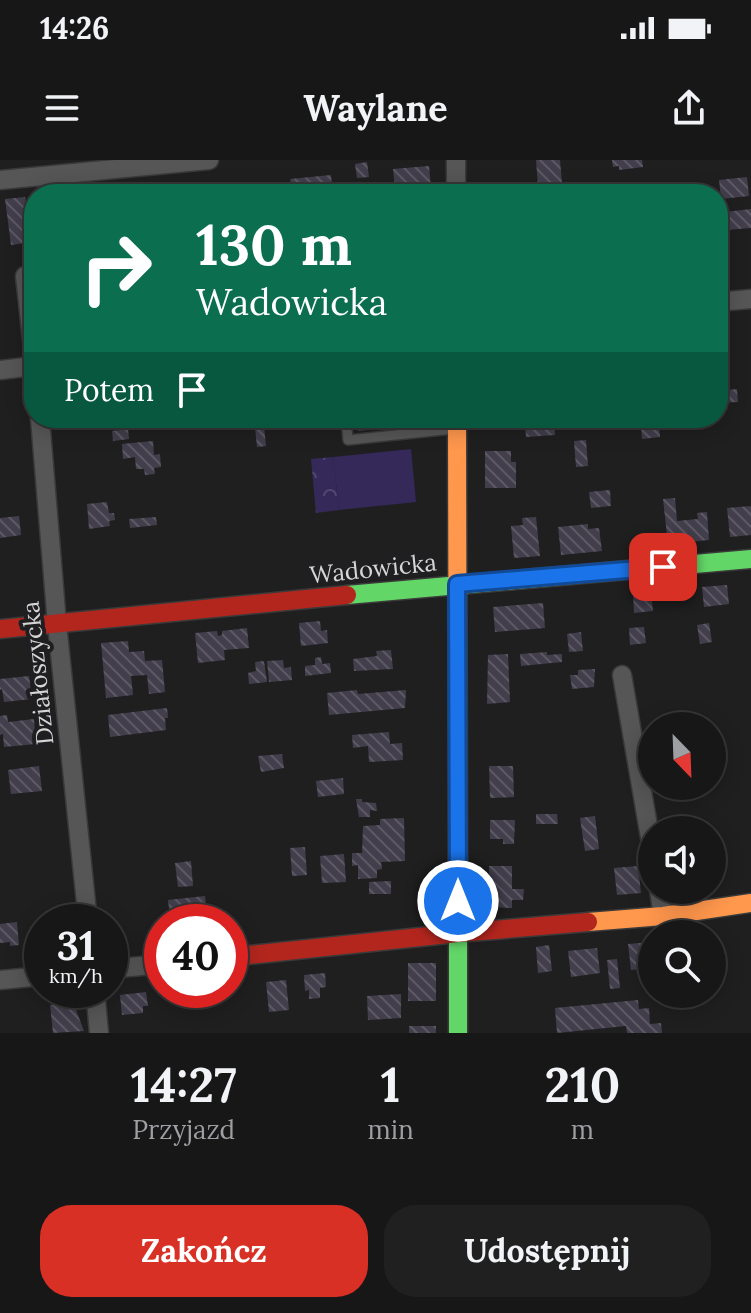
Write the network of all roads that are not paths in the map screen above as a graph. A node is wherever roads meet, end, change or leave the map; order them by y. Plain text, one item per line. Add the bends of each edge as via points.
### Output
1 (209, 160) edge
2 (456, 160) edge
3 (0, 180) edge
4 (456, 184) edge
5 (751, 299) edge
6 (728, 301) edge
7 (24, 367) edge
8 (0, 370) edge
9 (41, 428) edge
10 (347, 428) edge
11 (425, 428) edge
12 (457, 428) edge
13 (751, 559) edge
14 (457, 584) junction
15 (57, 624) junction
16 (0, 629) edge
17 (622, 675) dead end
18 (646, 816) edge
19 (751, 903) edge
20 (86, 904) edge
21 (661, 904) edge
22 (663, 916) junction
23 (458, 933) junction
24 (248, 955) edge
25 (24, 978) edge
26 (0, 980) edge
27 (97, 1008) edge
28 (99, 1033) edge
29 (458, 1033) edge

1 - 3 street
2 - 4 street
5 - 6 street
7 - 8 street
9 - 15 street, Działoszycka
10 - 11 lane via 348,440
12 - 14 street
13 - 14 street, Wadowicka
14 - 15 street, Wadowicka
14 - 23 street
15 - 16 street, Wadowicka
15 - 20 street, Działoszycka
17 - 18 street
19 - 22 street
21 - 22 street
22 - 23 street
23 - 24 street
23 - 29 street
25 - 26 street
27 - 28 street

